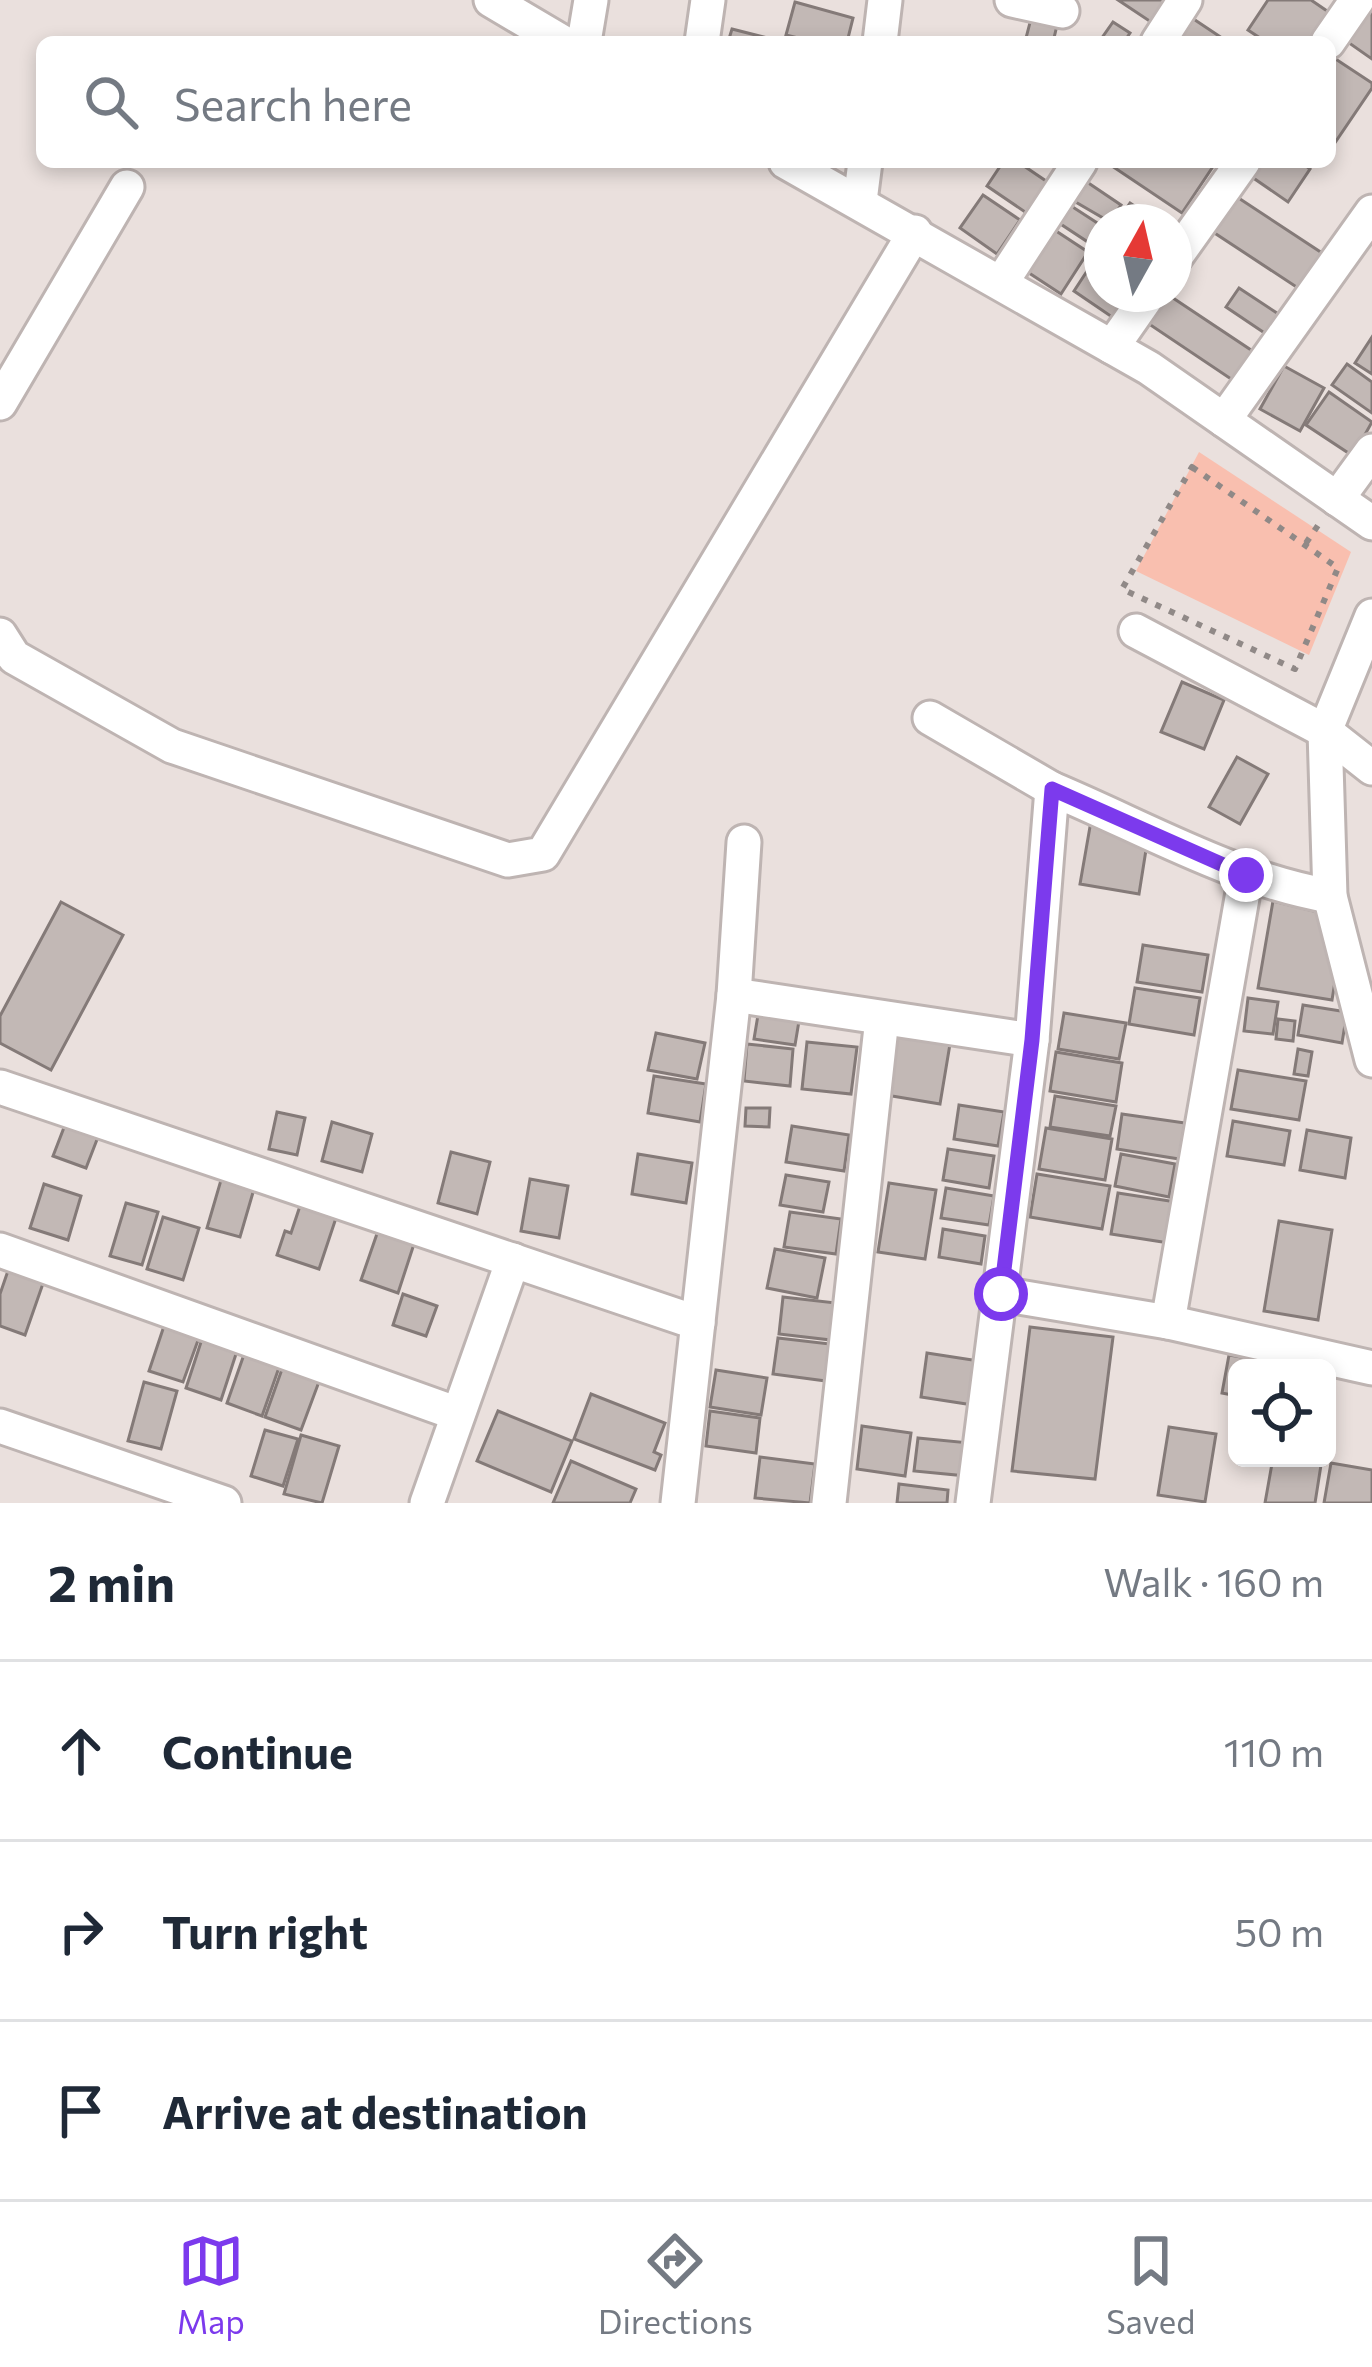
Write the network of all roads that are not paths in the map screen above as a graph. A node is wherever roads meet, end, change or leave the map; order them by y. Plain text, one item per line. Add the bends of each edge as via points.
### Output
1 (491, 0) edge
2 (708, 0) edge
3 (885, 0) edge
4 (1012, 0) edge
5 (1185, 0) edge
6 (1357, 0) edge
7 (1062, 11) dead end
8 (552, 36) edge
9 (703, 36) edge
10 (881, 36) edge
11 (1162, 36) edge
12 (1332, 36) edge
13 (797, 168) edge
14 (864, 168) edge
15 (1076, 168) edge
16 (1239, 168) edge
17 (128, 188) dead end
18 (860, 201) junction
19 (1372, 212) edge
20 (915, 232) junction
21 (1192, 234) edge
22 (1001, 283) junction
23 (1136, 312) edge
24 (1112, 347) junction
25 (0, 403) edge
26 (1224, 420) junction
27 (1372, 451) edge
28 (1337, 499) junction
29 (1372, 523) edge
30 (1372, 616) edge
31 (1136, 632) dead end
32 (0, 635) edge
33 (930, 718) dead end
34 (1325, 731) junction
35 (1372, 768) edge
36 (1052, 789) junction
37 (744, 842) dead end
38 (1246, 875) junction
39 (1330, 896) junction
40 (734, 995) junction
41 (882, 1018) junction
42 (1032, 1040) junction
43 (1372, 1060) edge
44 (0, 1087) edge
45 (0, 1250) edge
46 (513, 1260) junction
47 (1001, 1294) junction
48 (1168, 1322) junction
49 (698, 1323) junction
50 (1372, 1368) edge
51 (458, 1414) junction
52 (0, 1426) edge
53 (224, 1503) edge
54 (427, 1503) edge
55 (677, 1503) edge
56 (829, 1503) edge
57 (973, 1503) edge

1 - 8 street
2 - 9 street
3 - 10 street
4 - 7 street
5 - 11 street
6 - 12 street
13 - 18 street
14 - 18 street
15 - 22 street
16 - 21 street
17 - 25 street
18 - 20 street
19 - 26 street
20 - 22 street
20 - 32 street via 543,854 508,860 172,746 14,657
22 - 24 street
23 - 24 street
24 - 26 street
26 - 28 street
27 - 28 street
28 - 29 street
30 - 34 street
31 - 34 street
33 - 36 street
34 - 35 street
34 - 39 street
36 - 38 street
36 - 42 street
37 - 40 street
38 - 39 street
38 - 48 street
39 - 43 street
40 - 41 street
40 - 49 street
41 - 42 street
41 - 56 street
42 - 47 street
44 - 46 street
45 - 51 street
46 - 49 street
46 - 51 street
47 - 48 street
47 - 57 street
48 - 50 street
49 - 55 street
51 - 54 street
52 - 53 street

